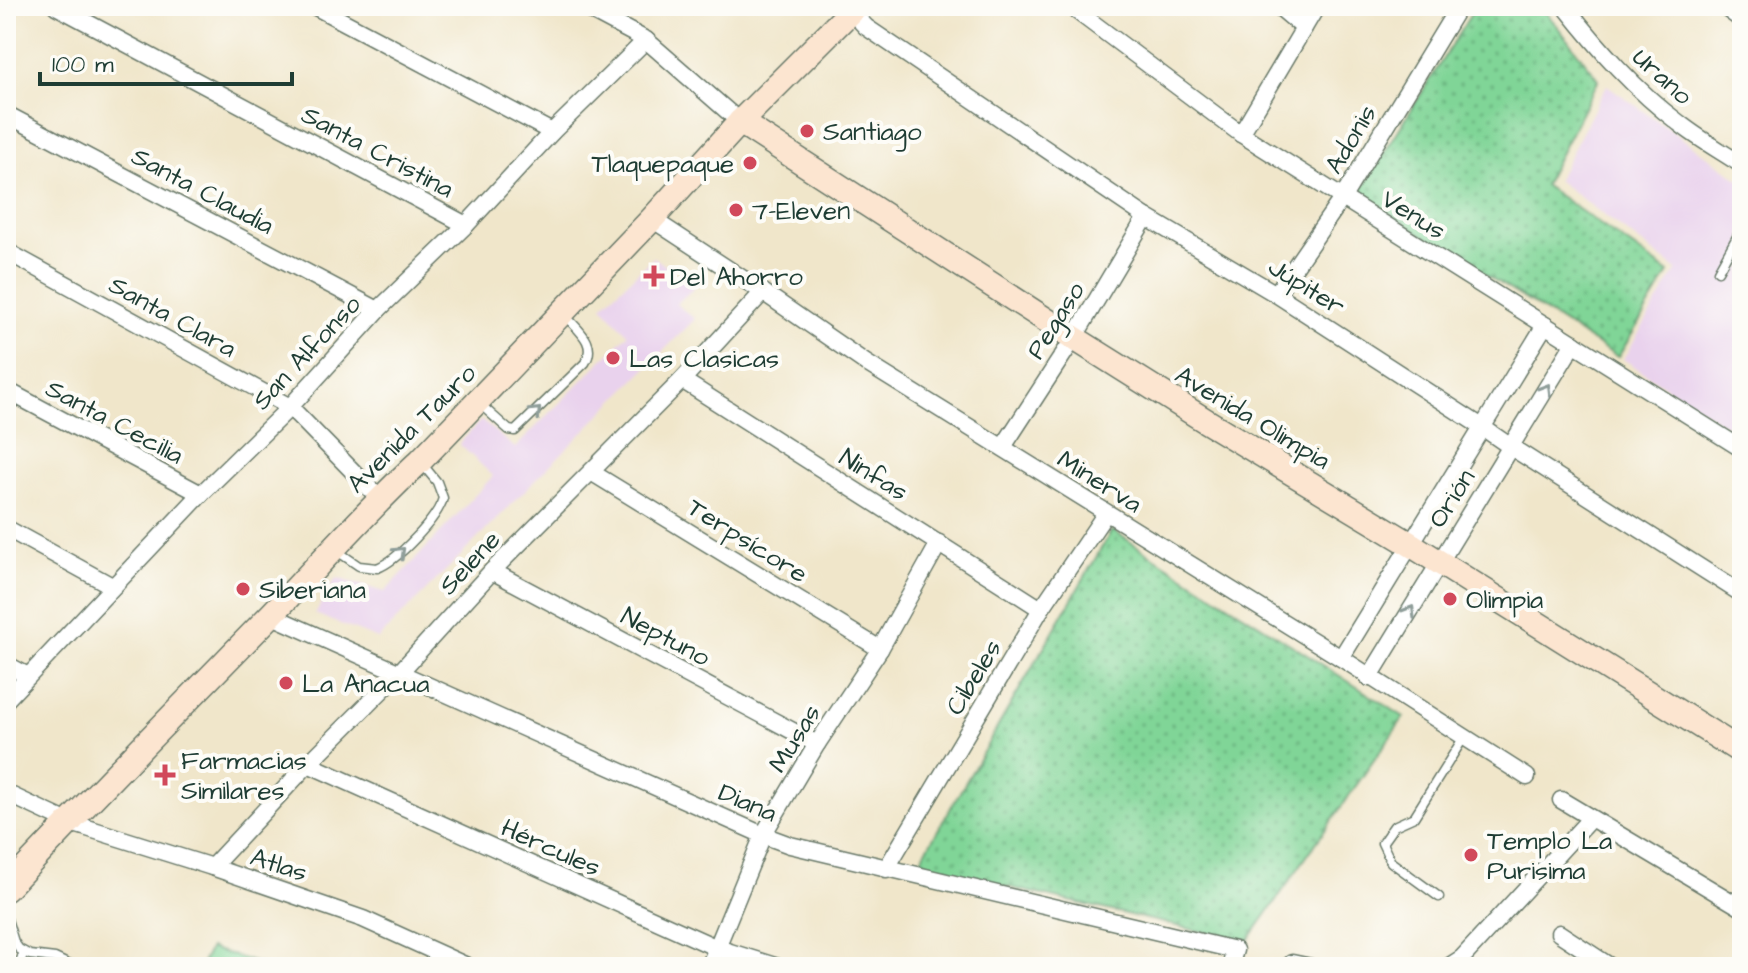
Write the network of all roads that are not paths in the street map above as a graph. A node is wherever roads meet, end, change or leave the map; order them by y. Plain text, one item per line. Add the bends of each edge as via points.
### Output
1 (56, 6) edge
2 (314, 6) edge
3 (582, 6) edge
4 (1070, 6) edge
5 (1278, 6) edge
6 (1317, 6) edge
7 (1459, 6) edge
8 (1565, 6) edge
9 (1723, 6) edge
10 (851, 8) edge
11 (1742, 20) edge
12 (1304, 28) junction
13 (646, 40) junction
14 (6, 114) edge
15 (740, 122) junction
16 (552, 132) junction
17 (1241, 134) junction
18 (1742, 165) edge
19 (1343, 197) junction
20 (1146, 217) junction
21 (652, 219) junction
22 (466, 225) junction
23 (1742, 228) edge
24 (6, 251) edge
25 (1718, 271) dead end
26 (763, 292) junction
27 (1276, 294) junction
28 (378, 310) junction
29 (562, 312) junction
30 (1545, 325) junction
31 (1074, 338) junction
32 (1574, 343) junction
33 (682, 380) junction
34 (6, 390) edge
35 (477, 401) junction
36 (290, 407) junction
37 (1482, 427) junction
38 (1003, 447) junction
39 (1511, 447) junction
40 (1742, 449) edge
41 (420, 461) junction
42 (591, 472) junction
43 (201, 494) junction
44 (379, 498) junction
45 (1106, 513) junction
46 (6, 528) edge
47 (939, 543) junction
48 (1410, 544) junction
49 (333, 548) junction
50 (1439, 563) junction
51 (492, 571) junction
52 (112, 586) junction
53 (1742, 594) edge
54 (1041, 609) junction
55 (270, 615) junction
56 (880, 649) junction
57 (1341, 658) junction
58 (6, 664) edge
59 (399, 673) junction
60 (28, 676) junction
61 (1369, 678) junction
62 (6, 700) edge
63 (1464, 737) junction
64 (817, 744) junction
65 (1742, 752) edge
66 (308, 764) junction
67 (1527, 777) dead end
68 (6, 793) edge
69 (1561, 800) dead end
70 (1590, 819) junction
71 (68, 822) junction
72 (763, 835) junction
73 (212, 867) junction
74 (886, 869) junction
75 (6, 889) edge
76 (1439, 897) dead end
77 (1742, 908) edge
78 (6, 916) edge
79 (1559, 933) dead end
80 (717, 948) junction
81 (24, 952) junction
82 (1292, 963) dead end
83 (18, 967) edge
84 (74, 967) edge
85 (469, 967) edge
86 (709, 967) edge
87 (778, 967) edge
88 (1230, 967) edge
89 (1311, 967) edge
90 (1448, 967) edge
91 (1611, 967) edge

1 - 22 street, Santa Cristina
2 - 16 street
3 - 13 street
4 - 17 street, Venus
5 - 12 street
6 - 12 street
7 - 19 street, Adonis
8 - 18 street, Urano via 1630,82 1679,124
9 - 11 street
10 - 15 street, Avenida Tauro
10 - 20 street, Júpiter via 866,27
12 - 17 street
13 - 15 street
13 - 16 street, San Alfonso
14 - 28 street, Santa Claudia
15 - 21 street, Avenida Tauro
15 - 31 street, Avenida Olimpia
16 - 22 street, San Alfonso
17 - 19 street, Venus
19 - 27 street, Adonis
19 - 30 street, Venus
20 - 27 street, Júpiter
20 - 31 street, Pegaso
21 - 26 street, Minerva
21 - 29 street, Avenida Tauro
22 - 28 street, San Alfonso
23 - 25 lane
24 - 36 street, Santa Clara
26 - 33 street, Selene
26 - 38 street, Minerva
27 - 37 street, Júpiter
28 - 36 street, San Alfonso
29 - 35 street, Avenida Tauro
35 -> 29 lane via 515,431 585,363 590,347
30 - 32 street, Venus
30 - 37 street, Orión
31 - 38 street, Pegaso
31 - 48 street, Avenida Olimpia
39 -> 32 street, Orión
32 - 40 street, Venus
33 - 42 street, Selene
33 - 47 street, Ninfas
34 - 43 street, Santa Cecilia
35 - 41 street, Avenida Tauro
36 - 43 street, San Alfonso
36 - 44 street, Santa Clara
37 - 39 street, Júpiter
37 - 48 street, Orión
38 - 45 street, Minerva
39 - 50 street, Orión
39 - 53 street, Júpiter
41 - 44 street, Avenida Tauro
49 -> 41 lane via 359,566 377,568 417,535 443,498
42 - 51 street, Selene
42 - 56 street, Terpsícore
43 - 52 street, San Alfonso
44 - 49 street, Avenida Tauro
45 - 54 street, Cibeles
45 - 57 street, Minerva
46 - 52 street
47 - 54 street, Ninfas
47 - 56 street, Musas
48 - 50 street, Avenida Olimpia
48 - 57 street, Orión
49 - 55 street, Avenida Tauro
61 -> 50 street, Orión
50 - 65 street, Avenida Olimpia
51 - 59 street, Selene
51 - 64 street, Neptuno
52 - 60 street, San Alfonso
54 - 74 street, Cibeles
55 - 59 street, Diana
55 - 71 street, Avenida Tauro
56 - 64 street, Musas
57 - 61 street, Minerva
58 - 60 street
59 - 66 street, Selene
59 - 72 street, Diana
60 - 62 street, San Alfonso
61 - 63 street, Minerva
63 - 67 street, Minerva
63 - 76 lane via 1414,817 1394,826 1382,843 1391,862
64 - 72 street, Musas
66 - 73 street, Selene
66 - 80 street, Hércules
68 - 71 street, Atlas
69 - 70 street
70 - 77 street
70 - 90 street
71 - 73 street, Atlas
71 - 75 street, Avenida Tauro
72 - 74 street, Diana
72 - 80 street, Musas
73 - 85 street, Atlas via 363,919
74 - 88 street, Diana via 1235,950
78 - 81 lane via 14,942
79 - 91 street
80 - 86 street, Musas
80 - 87 street, Hércules
81 - 83 lane
81 - 84 lane
82 - 89 street

